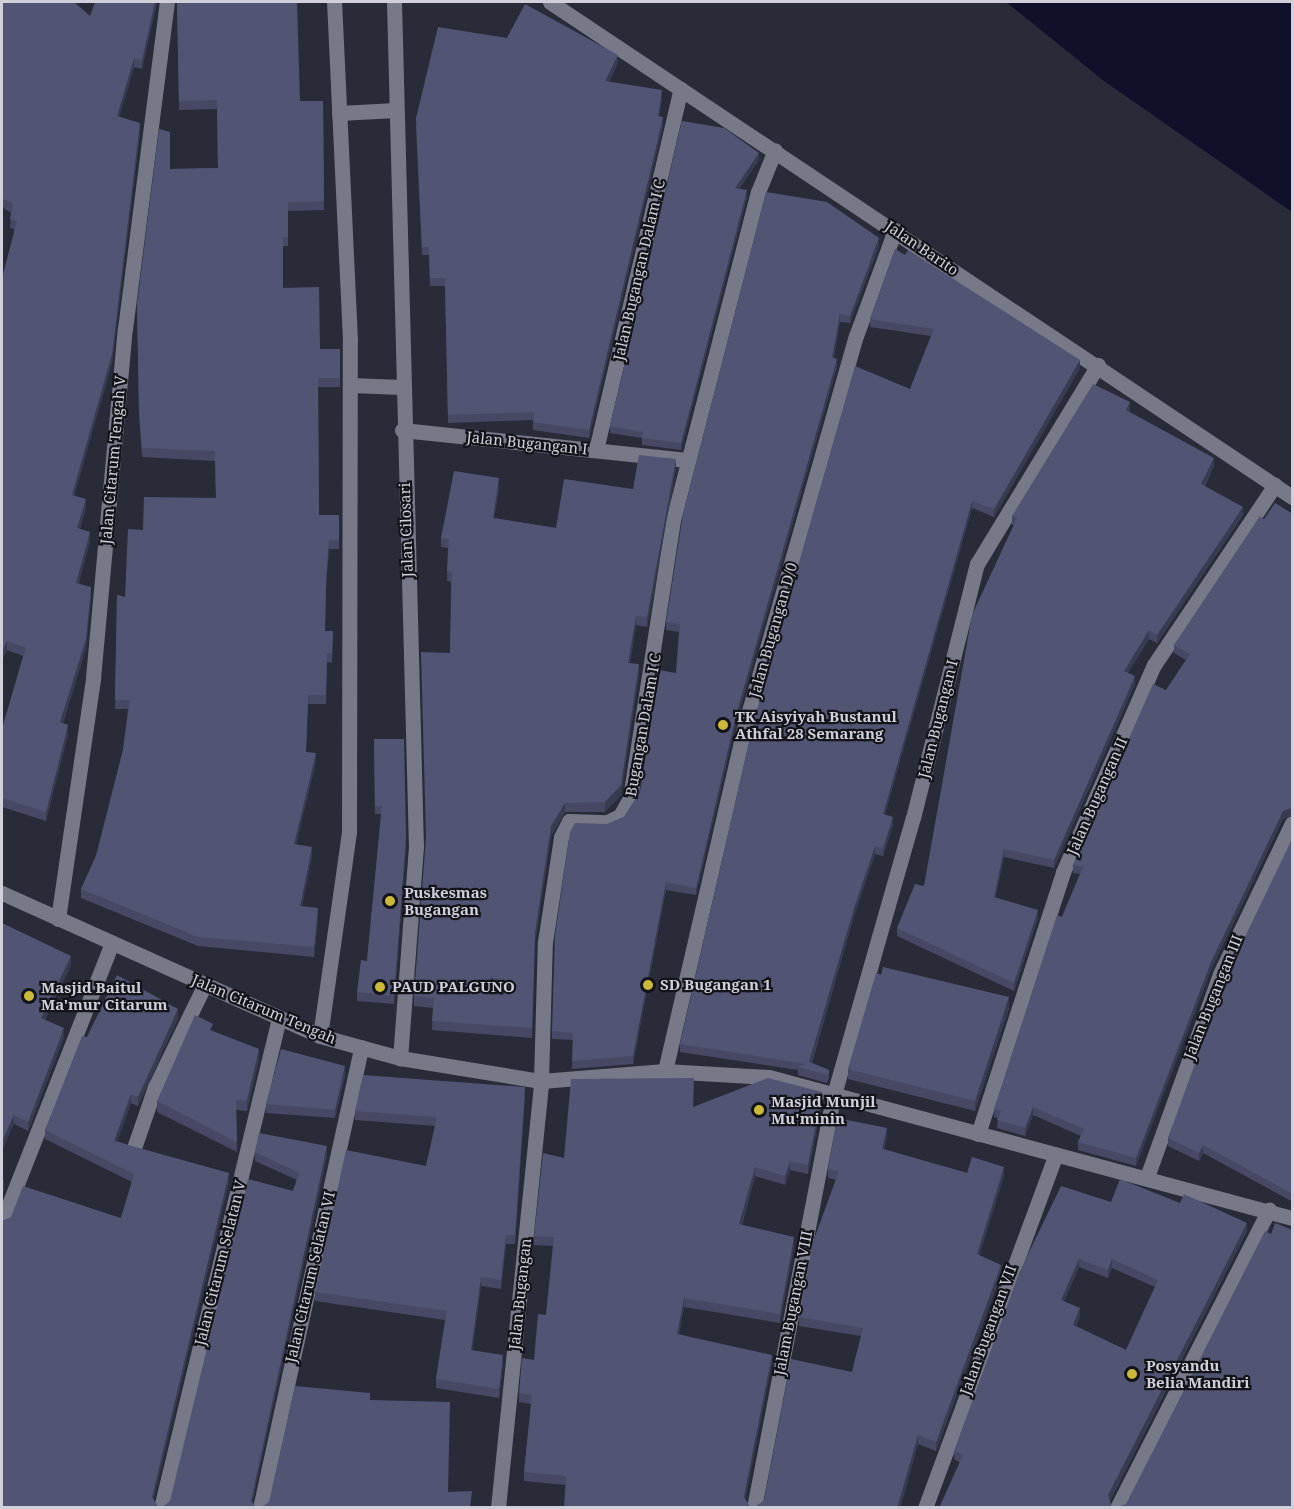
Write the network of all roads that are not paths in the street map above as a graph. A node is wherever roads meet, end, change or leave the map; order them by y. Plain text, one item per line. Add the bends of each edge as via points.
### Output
1 (167, 2) edge
2 (334, 2) edge
3 (394, 2) edge
4 (550, 2) edge
5 (681, 89) junction
6 (396, 110) junction
7 (339, 113) junction
8 (775, 150) junction
9 (895, 230) junction
10 (1098, 365) junction
11 (351, 385) junction
12 (401, 387) junction
13 (402, 430) junction
14 (596, 450) junction
15 (687, 460) junction
16 (1275, 485) junction
17 (1293, 497) edge
18 (1293, 823) edge
19 (2, 893) edge
20 (58, 919) junction
21 (112, 943) junction
22 (204, 984) junction
23 (279, 1018) junction
24 (320, 1036) junction
25 (362, 1047) junction
26 (400, 1058) junction
27 (665, 1071) junction
28 (541, 1081) junction
29 (833, 1098) junction
30 (978, 1134) junction
31 (134, 1148) edge
32 (1056, 1155) junction
33 (1147, 1177) junction
34 (1269, 1210) junction
35 (1293, 1218) edge
36 (2, 1222) edge
37 (161, 1508) edge
38 (260, 1508) edge
39 (498, 1508) edge
40 (754, 1508) edge
41 (925, 1508) edge
42 (1117, 1508) edge

1 - 20 street, Jalan Citarum Tengah V via 125,328 93,678
2 - 7 street
3 - 6 street, Jalan Cilosari
4 - 5 street, Jalan Barito
5 - 8 street, Jalan Barito
5 - 14 street, Jalan Bugangan Dalam I C
6 - 7 street
6 - 12 street, Jalan Cilosari
7 - 11 street
8 - 9 street, Jalan Barito
8 - 15 street via 758,192
9 - 10 street, Jalan Barito
9 - 27 street, Jalan Bugangan D/0 via 856,336 745,725
10 - 16 street, Jalan Barito
10 - 29 street, Jalan Bugangan I via 977,564 913,818
11 - 12 street
11 - 24 street via 349,832
12 - 13 street, Jalan Cilosari
13 - 14 street, Jalan Bugangan I
13 - 26 street, Jalan Cilosari via 416,846
14 - 15 street, Jalan Bugangan I
15 - 28 street, Bugangan Dalam I C via 628,805 607,822 571,820 563,828 545,942
16 - 17 street, Jalan Barito
16 - 30 street, Jalan Bugangan II via 1154,665 1064,872
18 - 33 street, Jalan Bugangan III via 1220,974
19 - 20 street, Jalan Citarum Tengah
20 - 21 street, Jalan Citarum Tengah
21 - 22 street, Jalan Citarum Tengah
21 - 36 street
22 - 23 street, Jalan Citarum Tengah
22 - 31 street via 155,1088
23 - 24 street, Jalan Citarum Tengah
23 - 37 street, Jalan Citarum Selatan V
24 - 25 street, Jalan Citarum Tengah
25 - 26 street, Jalan Citarum Tengah
25 - 38 street, Jalan Citarum Selatan VI
26 - 28 street, Jalan Citarum Tengah
27 - 28 street, Jalan Citarum Tengah
27 - 29 street, Jalan Citarum Tengah via 769,1077
28 - 39 street, Jalan Bugangan
29 - 30 street, Jalan Citarum Tengah
29 - 40 street, Jalam Bugangan VIII
30 - 32 street, Jalan Citarum Tengah
32 - 33 street, Jalan Citarum Tengah
32 - 41 street, Jalan Bugangan VII
33 - 34 street, Jalan Citarum Tengah
34 - 35 street, Jalan Citarum Tengah
34 - 42 street

